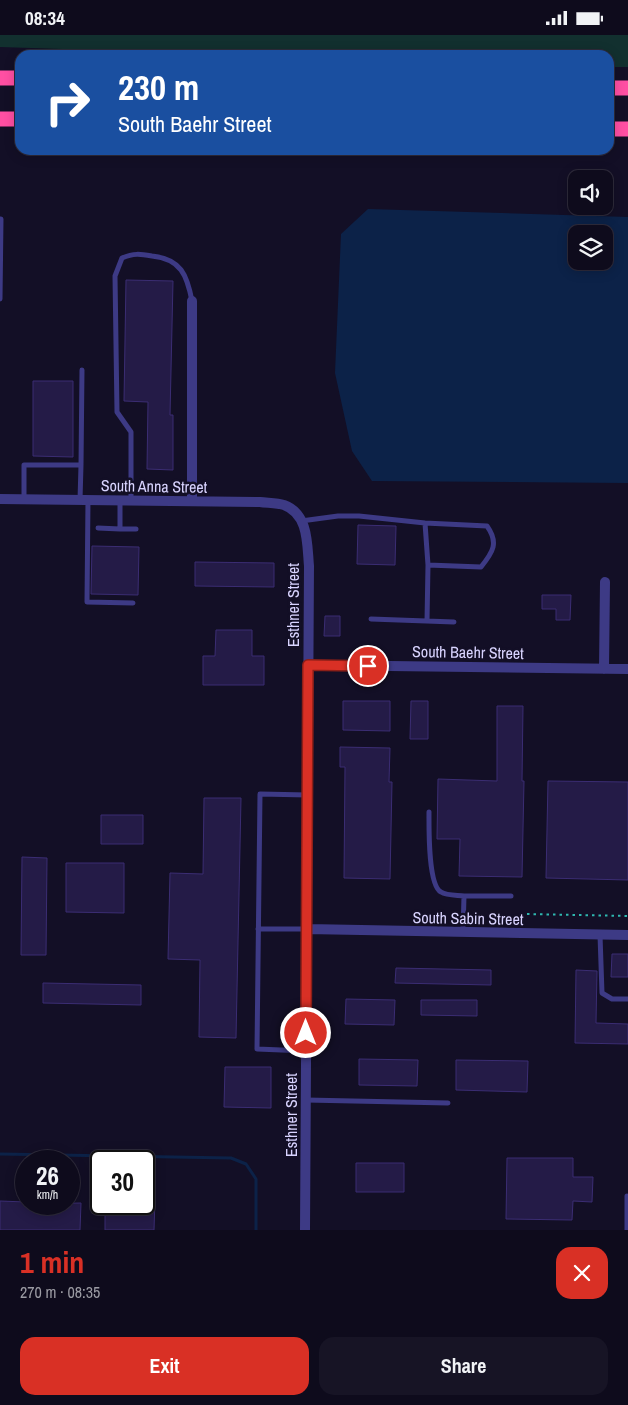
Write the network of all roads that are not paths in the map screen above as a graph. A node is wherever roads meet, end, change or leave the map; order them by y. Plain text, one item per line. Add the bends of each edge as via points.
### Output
1 (0, 78) edge
2 (15, 78) edge
3 (614, 88) edge
4 (628, 89) edge
5 (0, 119) edge
6 (15, 119) edge
7 (614, 129) edge
8 (628, 129) edge
9 (1, 219) edge
10 (0, 299) edge
11 (192, 301) joint
12 (82, 370) dead end
13 (81, 465) junction
14 (0, 499) edge
15 (24, 499) junction
16 (84, 500) junction
17 (126, 500) junction
18 (192, 501) junction
19 (301, 521) junction
20 (425, 523) junction
21 (98, 528) dead end
22 (120, 529) junction
23 (136, 529) dead end
24 (428, 565) junction
25 (605, 582) dead end
26 (133, 603) dead end
27 (371, 619) dead end
28 (427, 621) junction
29 (454, 622) dead end
30 (308, 665) junction
31 (604, 669) junction
32 (628, 669) edge
33 (308, 795) junction
34 (428, 812) dead end
35 (511, 896) dead end
36 (464, 897) junction
37 (258, 929) junction
38 (307, 929) junction
39 (463, 933) junction
40 (600, 935) junction
41 (628, 935) edge
42 (628, 999) edge
43 (306, 1051) junction
44 (306, 1100) junction
45 (448, 1103) dead end
46 (628, 1197) edge
47 (305, 1230) edge
48 (627, 1230) edge

1 - 2 highway
3 - 4 highway
5 - 6 highway
7 - 8 highway
9 - 10 lane
11 - 17 lane via 188,280 176,263 160,257 132,254 122,258 115,276 117,412 131,432
11 - 18 street
12 - 13 lane
13 - 15 lane via 24,465
13 - 16 lane
14 - 15 street, South Anna Street
15 - 16 street, South Anna Street
16 - 17 street, South Anna Street
16 - 26 lane via 87,602
17 - 18 street, South Anna Street
17 - 22 lane
18 - 19 street, South Anna Street via 284,505
19 - 20 lane via 359,516
19 - 30 street, Esthner Street via 306,535 308,566
20 - 24 lane
20 - 24 lane via 487,526 493,535 493,552 481,567
21 - 22 lane
22 - 23 lane
24 - 28 lane
25 - 31 street
27 - 28 lane
28 - 29 lane
30 - 31 street, South Baehr Street
30 - 33 street, Esthner Street
31 - 32 street, South Baehr Street
33 - 37 lane via 260,794
33 - 38 street, Esthner Street
34 - 36 lane via 435,886 442,893
35 - 36 lane
36 - 39 lane
37 - 38 lane
37 - 43 lane via 257,1049
38 - 39 street, South Sabin Street
38 - 43 street, Esthner Street
39 - 40 street, South Sabin Street
40 - 41 street, South Sabin Street
40 - 42 lane via 602,993 612,999
43 - 44 street, Esthner Street
44 - 45 lane
44 - 47 street, Esthner Street
46 - 48 lane

